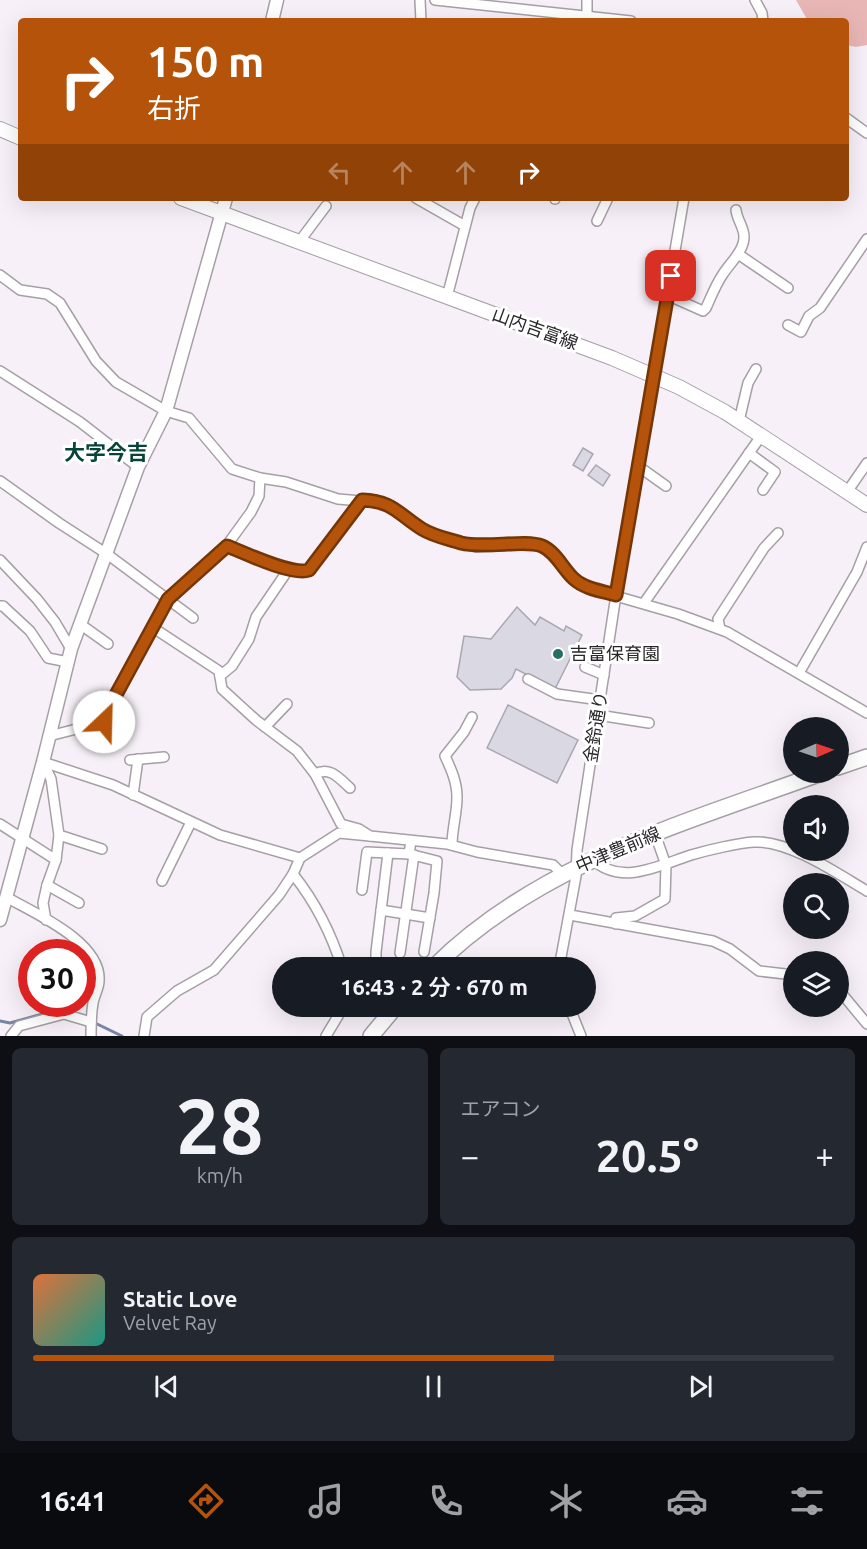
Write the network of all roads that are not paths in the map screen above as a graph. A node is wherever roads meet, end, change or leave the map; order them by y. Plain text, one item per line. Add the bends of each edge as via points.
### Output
1 (278, 0) edge
2 (420, 0) edge
3 (435, 0) edge
4 (587, 0) edge
5 (755, 0) edge
6 (548, 17) edge
7 (587, 17) junction
8 (273, 18) edge
9 (421, 18) edge
10 (598, 18) edge
11 (763, 18) edge
12 (849, 120) edge
13 (0, 129) edge
14 (867, 134) edge
15 (18, 137) edge
16 (189, 201) edge
17 (225, 201) edge
18 (421, 201) edge
19 (474, 201) edge
20 (607, 201) edge
21 (683, 201) edge
22 (326, 206) dead end
23 (736, 210) dead end
24 (222, 213) junction
25 (597, 221) dead end
26 (465, 226) junction
27 (867, 239) edge
28 (299, 242) junction
29 (738, 254) junction
30 (0, 275) edge
31 (788, 288) dead end
32 (667, 295) junction
33 (447, 297) junction
34 (788, 325) dead end
35 (756, 369) dead end
36 (0, 371) edge
37 (653, 375) junction
38 (166, 411) junction
39 (739, 421) junction
40 (761, 436) junction
41 (749, 453) junction
42 (867, 463) edge
43 (638, 466) junction
44 (138, 467) junction
45 (260, 478) junction
46 (0, 482) edge
47 (666, 486) dead end
48 (763, 490) dead end
49 (847, 492) junction
50 (362, 500) junction
51 (867, 505) edge
52 (778, 533) dead end
53 (227, 546) junction
54 (867, 548) edge
55 (107, 554) junction
56 (0, 560) edge
57 (288, 570) junction
58 (616, 595) junction
59 (168, 599) junction
60 (644, 603) junction
61 (0, 606) edge
62 (193, 618) dead end
63 (80, 624) junction
64 (152, 627) junction
65 (720, 629) junction
66 (108, 644) dead end
67 (71, 649) junction
68 (68, 662) junction
69 (585, 667) dead end
70 (799, 672) junction
71 (604, 675) junction
72 (220, 676) junction
73 (528, 679) dead end
74 (600, 700) junction
75 (287, 704) dead end
76 (867, 713) edge
77 (598, 715) junction
78 (472, 717) dead end
79 (649, 723) dead end
80 (265, 727) junction
81 (49, 736) junction
82 (164, 757) dead end
83 (867, 757) edge
84 (43, 762) junction
85 (849, 763) edge
86 (315, 774) junction
87 (794, 783) edge
88 (350, 788) dead end
89 (133, 795) junction
90 (191, 822) junction
91 (0, 824) edge
92 (59, 834) junction
93 (655, 834) junction
94 (370, 836) junction
95 (22, 837) junction
96 (411, 841) junction
97 (453, 845) junction
98 (102, 849) dead end
99 (388, 853) junction
100 (411, 854) junction
101 (300, 858) junction
102 (56, 860) junction
103 (592, 860) junction
104 (666, 865) junction
105 (576, 867) junction
106 (293, 874) junction
107 (562, 874) junction
108 (162, 881) dead end
109 (47, 885) junction
110 (362, 890) dead end
111 (867, 891) edge
112 (6, 897) junction
113 (79, 903) dead end
114 (381, 910) junction
115 (406, 914) junction
116 (570, 915) junction
117 (430, 918) junction
118 (0, 920) edge
119 (46, 920) junction
120 (616, 924) junction
121 (424, 952) dead end
122 (400, 953) dead end
123 (338, 957) edge
124 (375, 957) edge
125 (446, 957) edge
126 (561, 957) edge
127 (783, 974) edge
128 (849, 1002) edge
129 (337, 1017) edge
130 (387, 1017) edge
131 (573, 1017) edge
132 (91, 1022) junction
133 (867, 1024) edge
134 (11, 1036) edge
135 (91, 1036) edge
136 (144, 1036) edge
137 (326, 1036) edge
138 (371, 1036) edge
139 (581, 1036) edge

1 - 8 street
2 - 9 street
3 - 6 street
4 - 7 street
5 - 11 street
6 - 7 street
7 - 10 street
12 - 14 street
13 - 15 main road
16 - 24 main road, 山内吉富線
17 - 24 street
18 - 26 street
19 - 26 street
20 - 25 street
21 - 32 street, 金鈴通り
22 - 28 street
23 - 29 street via 744,233
24 - 28 main road, 山内吉富線
24 - 38 street
26 - 33 street
27 - 34 street via 801,332
28 - 33 main road, 山内吉富線
29 - 31 street
29 - 32 street via 703,311
30 - 38 street via 20,290 48,294 60,303 96,361 116,382
32 - 37 street, 金鈴通り
33 - 37 main road, 山内吉富線
35 - 39 street via 748,383
36 - 44 street via 80,422
37 - 39 main road, 山内吉富線
37 - 43 street, 金鈴通り
38 - 44 street
38 - 45 street via 189,418 232,468
39 - 40 main road, 山内吉富線
40 - 41 street
40 - 49 main road, 山内吉富線
41 - 48 street via 776,472
41 - 60 street
42 - 49 street
43 - 47 street
43 - 58 street, 金鈴通り
44 - 55 street
45 - 50 street via 338,499
45 - 53 street via 251,512
46 - 55 street
49 - 51 main road, 山内吉富線
50 - 57 street via 309,570
50 - 58 street via 392,506 433,535 476,547 536,544 551,552 576,581
52 - 65 street via 718,619
53 - 57 street
53 - 59 street
54 - 70 street
55 - 59 street
55 - 63 street
56 - 67 street via 43,606
57 - 72 street via 256,617 249,639 232,666
58 - 60 street
58 - 71 street, 金鈴通り
59 - 62 street
59 - 64 street
60 - 65 street
61 - 68 street via 30,631 48,658
63 - 66 street
63 - 67 street
64 - 72 street via 219,671
64 - 81 street via 104,722
65 - 70 street
67 - 68 street
68 - 81 street
69 - 71 street
70 - 76 street
71 - 74 street, 金鈴通り
72 - 80 street via 222,689
73 - 74 street via 557,694
74 - 77 street, 金鈴通り
75 - 80 street
77 - 79 street
77 - 105 street, 金鈴通り
78 - 97 street via 445,756 457,797
80 - 86 street via 297,751
81 - 84 street
82 - 89 street via 134,759
83 - 85 main road
84 - 89 street
84 - 92 street via 51,779
84 - 95 street
86 - 88 street via 323,770 332,772
86 - 94 street via 340,824
87 - 93 main road, 中津豊前線
89 - 90 street
90 - 101 street via 241,842
90 - 108 street
91 - 95 street
92 - 98 street
92 - 102 street
93 - 103 main road, 中津豊前線
93 - 104 street
94 - 96 street
94 - 101 street via 339,833
95 - 102 street
95 - 112 street
96 - 97 street
96 - 100 street
97 - 107 street via 553,865
99 - 100 street
99 - 110 street via 367,852
99 - 114 street
100 - 115 street
100 - 117 street via 437,861
101 - 106 street
102 - 109 street
103 - 104 street via 600,867 627,873
103 - 105 main road, 中津豊前線
104 - 111 street via 692,855 755,842 773,844 816,860
104 - 120 street via 665,899 635,916 616,918
105 - 107 main road, 中津豊前線
105 - 116 street, 金鈴通り
106 - 123 street via 317,906
106 - 136 street via 214,970 177,991 147,1017
107 - 125 main road, 中津豊前線 via 481,927
109 - 113 street
109 - 119 street via 43,903
112 - 118 street
112 - 119 street
114 - 115 street
114 - 124 street
115 - 117 street
115 - 122 street
116 - 120 street
116 - 126 street, 金鈴通り
117 - 121 street
119 - 132 street via 88,950 97,967 99,981
120 - 127 street via 713,941 759,971
128 - 133 street
129 - 137 street
130 - 138 main road
131 - 139 street
132 - 134 street via 63,1014 19,1026
132 - 135 street

